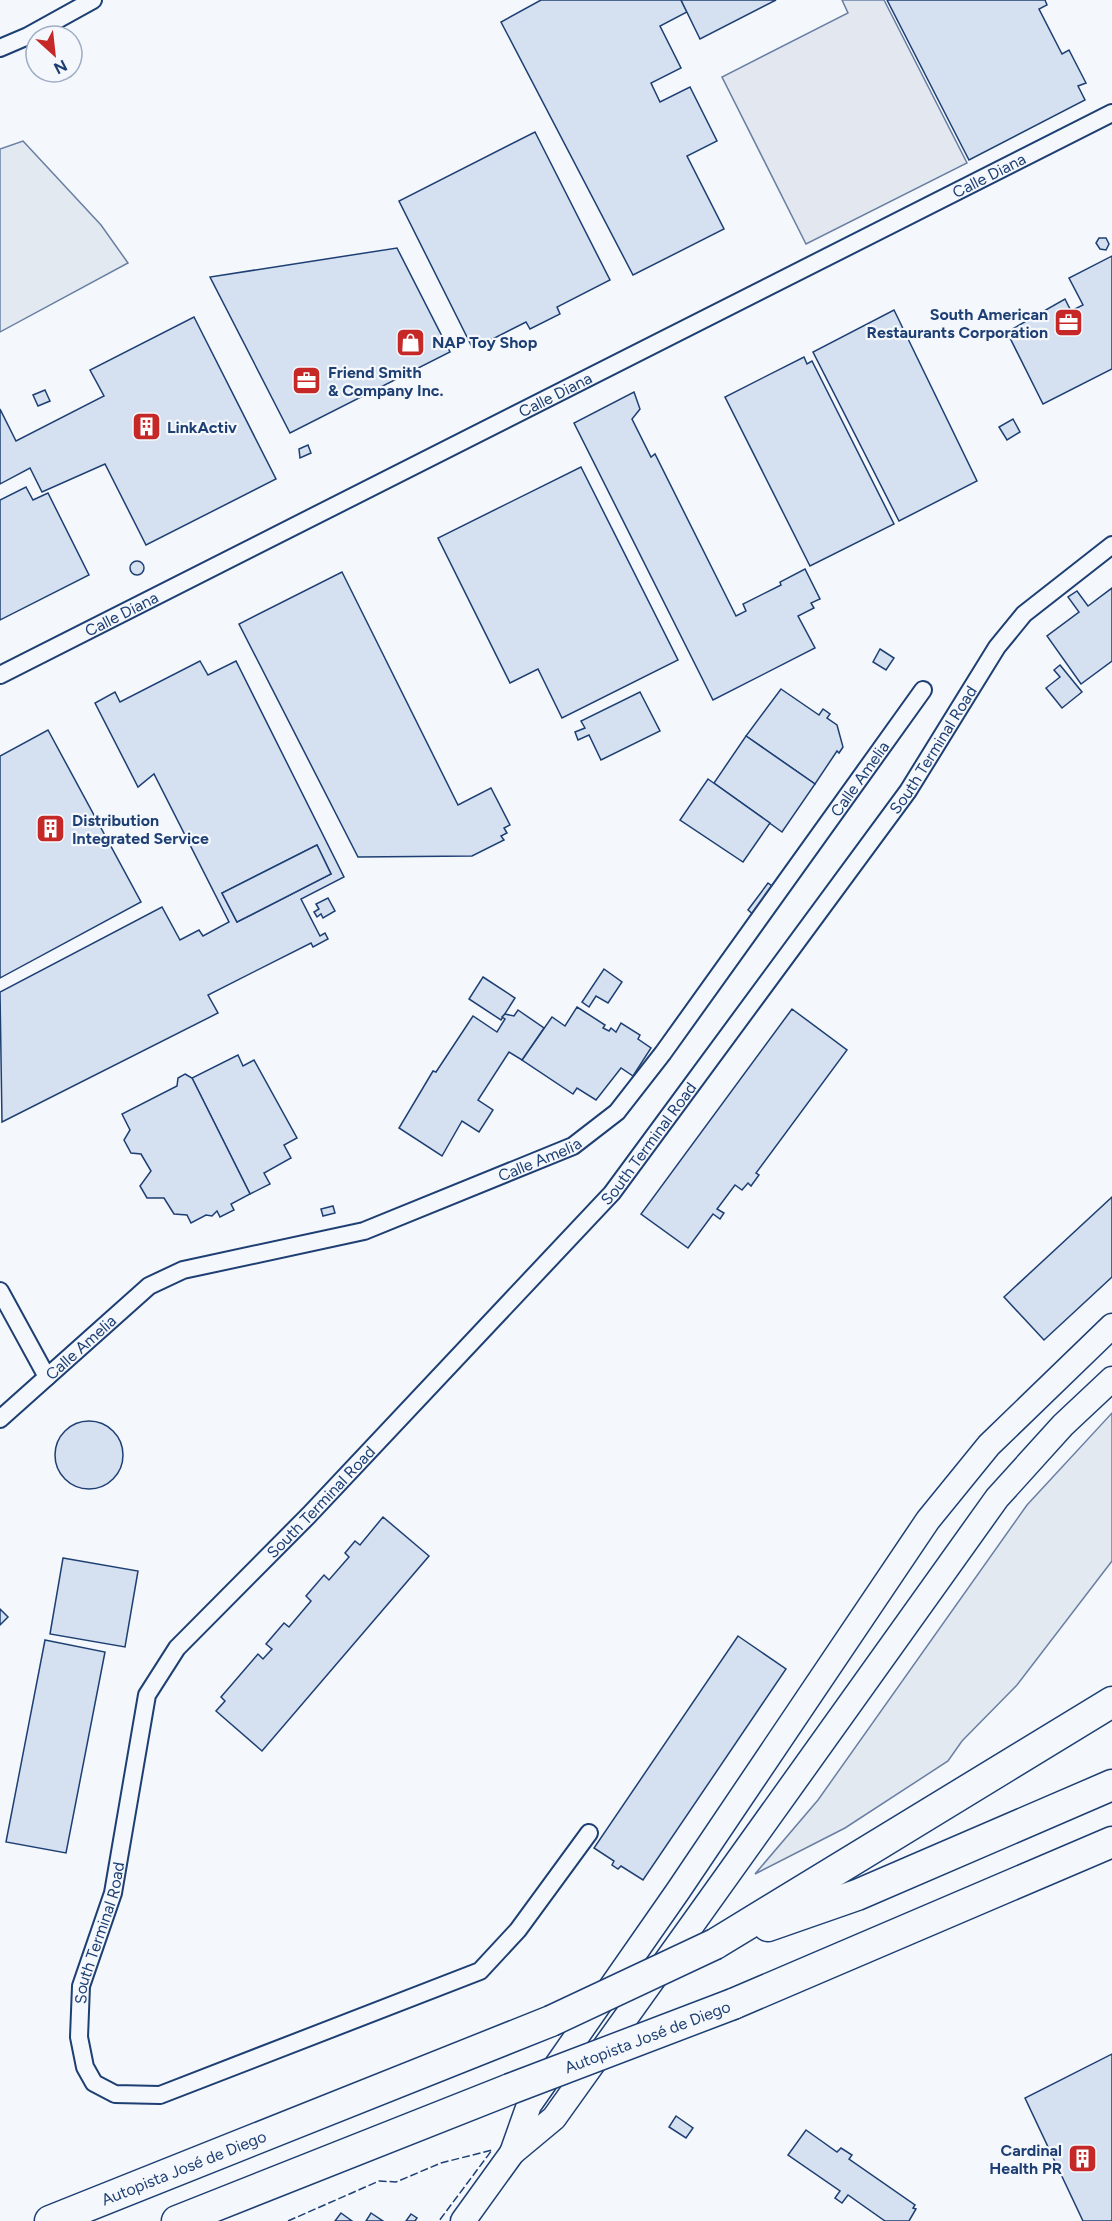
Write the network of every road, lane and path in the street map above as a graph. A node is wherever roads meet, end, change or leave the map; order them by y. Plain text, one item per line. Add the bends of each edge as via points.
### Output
1 (93, 0) edge
2 (0, 48) edge
3 (1112, 113) edge
4 (1112, 545) edge
5 (0, 675) edge
6 (923, 690) dead end
7 (0, 1291) edge
8 (1112, 1326) edge
9 (47, 1377) junction
10 (1112, 1379) edge
11 (0, 1419) edge
12 (1112, 1702) edge
13 (1112, 1785) edge
14 (589, 1833) dead end
15 (1112, 1842) edge
16 (716, 1944) junction
17 (512, 2153) junction
18 (180, 2220) edge
19 (50, 2221) edge
20 (463, 2221) edge

1 - 2 street
3 - 5 street, Calle Diana
4 - 14 street, South Terminal Road via 1024,614 996,647 908,791 612,1193 309,1515 177,1648 147,1695 113,1893 81,1986 79,2037 85,2067 94,2083 115,2094 160,2095 480,1971 518,1930
6 - 9 street, Calle Amelia via 617,1112 573,1146 364,1231 183,1270 149,1286
7 - 9 street
8 - 17 street via 989,1445 928,1520 529,2105
9 - 11 street, Calle Amelia
10 - 17 street via 1063,1425 997,1498 554,2118
12 - 16 highway, Autopista José de Diego
13 - 16 highway, Autopista José de Diego via 857,1895
15 - 18 highway, Autopista José de Diego, bridge via 733,2004
16 - 19 highway, Autopista José de Diego, bridge via 551,2021
17 - 20 street

